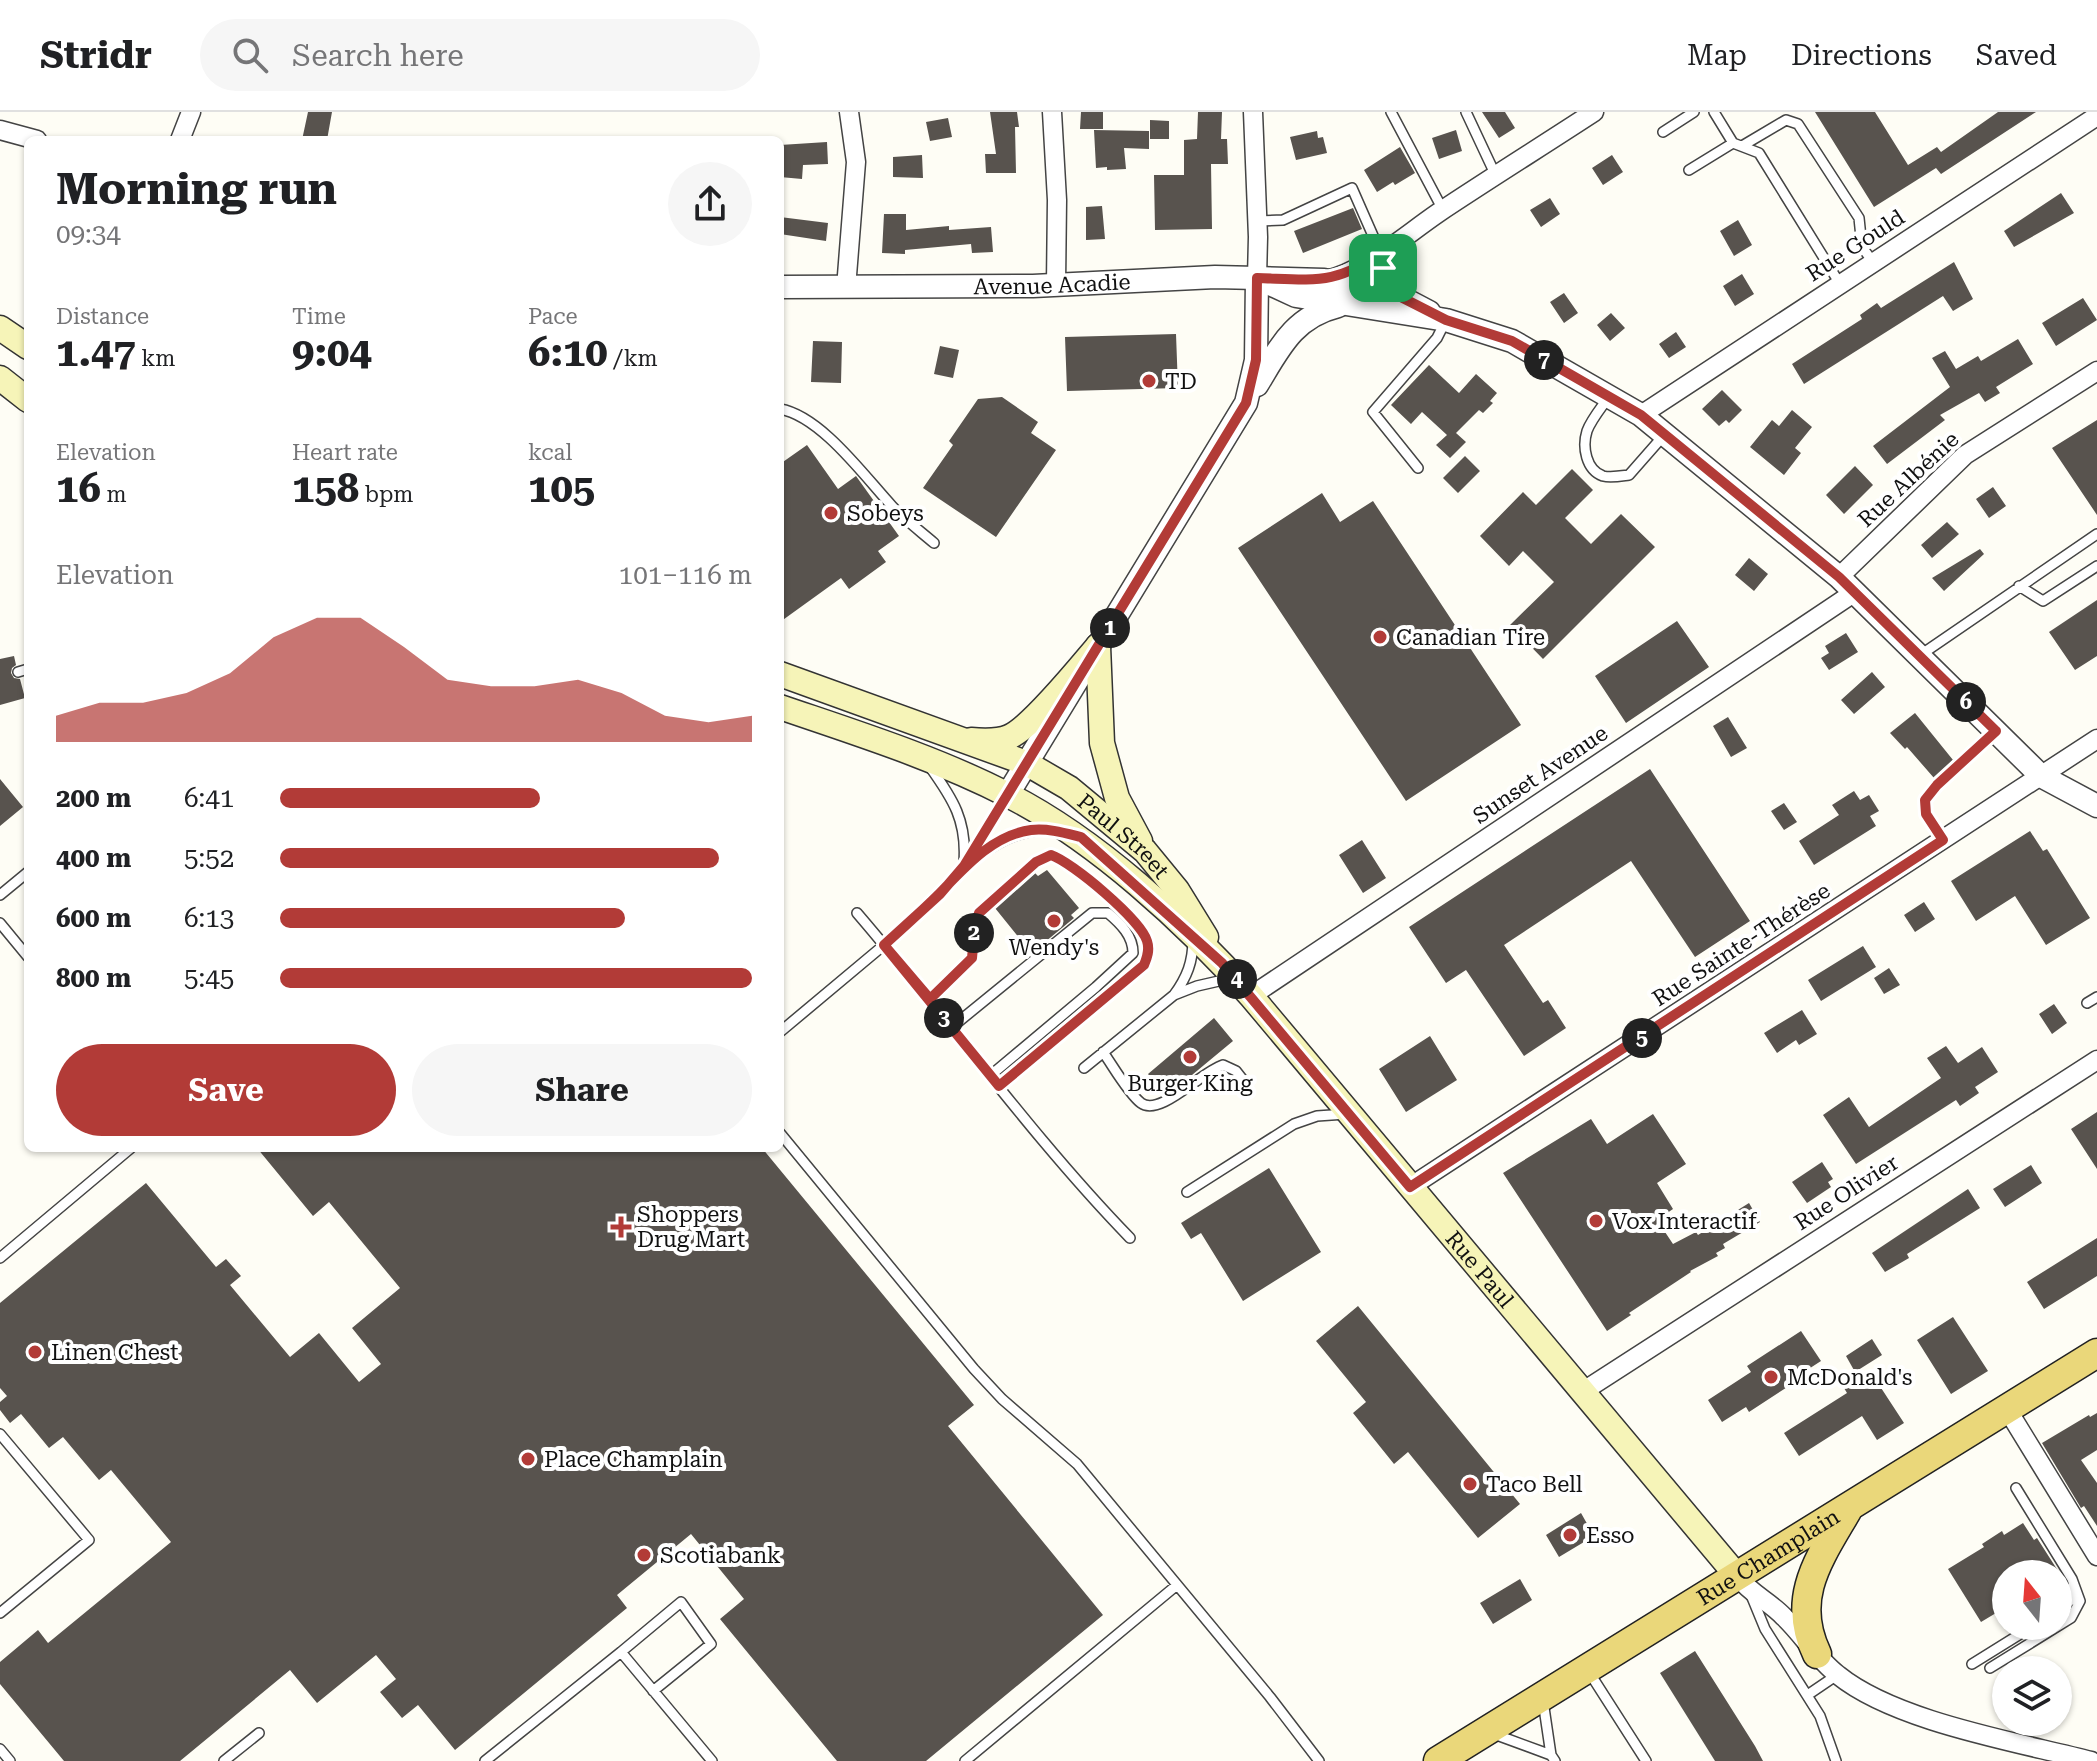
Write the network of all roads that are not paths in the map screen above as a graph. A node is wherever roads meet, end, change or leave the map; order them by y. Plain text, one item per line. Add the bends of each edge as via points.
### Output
1 (191, 112) edge
2 (849, 112) edge
3 (1052, 112) edge
4 (1253, 112) edge
5 (1391, 112) edge
6 (1466, 112) edge
7 (1594, 112) edge
8 (1694, 112) edge
9 (1714, 112) edge
10 (2097, 116) edge
11 (0, 130) edge
12 (1663, 132) dead end
13 (24, 136) edge
14 (182, 136) edge
15 (1738, 144) junction
16 (1689, 170) dead end
17 (1496, 176) junction
18 (1443, 210) junction
19 (1258, 221) junction
20 (1386, 249) junction
21 (1873, 262) junction
22 (1257, 278) junction
23 (1324, 280) junction
24 (1056, 284) junction
25 (1840, 284) junction
26 (784, 287) edge
27 (846, 288) junction
28 (1391, 292) junction
29 (1343, 304) junction
30 (1446, 320) junction
31 (0, 328) edge
32 (24, 344) edge
33 (2097, 371) edge
34 (0, 378) edge
35 (24, 397) edge
36 (1609, 397) junction
37 (1246, 403) junction
38 (784, 411) edge
39 (1641, 415) junction
40 (1665, 434) junction
41 (1418, 468) dead end
42 (2097, 534) edge
43 (934, 543) dead end
44 (2097, 566) edge
45 (1847, 584) junction
46 (2019, 586) junction
47 (1098, 646) junction
48 (1919, 656) junction
49 (784, 675) edge
50 (784, 708) edge
51 (1996, 731) junction
52 (954, 737) junction
53 (2097, 739) edge
54 (924, 759) junction
55 (1026, 763) junction
56 (2041, 776) junction
57 (1008, 794) junction
58 (2097, 806) edge
59 (1081, 837) junction
60 (1943, 840) junction
61 (1145, 851) junction
62 (964, 866) junction
63 (24, 875) edge
64 (0, 895) edge
65 (857, 913) dead end
66 (0, 923) edge
67 (1193, 936) junction
68 (884, 945) junction
69 (24, 952) edge
70 (1229, 970) junction
71 (1174, 995) junction
72 (1251, 996) junction
73 (2097, 997) edge
74 (930, 999) junction
75 (2087, 1003) dead end
76 (952, 1027) junction
77 (784, 1029) edge
78 (1103, 1052) junction
79 (2097, 1060) edge
80 (1084, 1068) dead end
81 (991, 1075) junction
82 (1247, 1085) dead end
83 (999, 1086) junction
84 (1349, 1114) junction
85 (784, 1138) edge
86 (126, 1152) edge
87 (1410, 1187) junction
88 (1187, 1192) dead end
89 (1130, 1238) dead end
90 (0, 1258) edge
91 (2097, 1353) edge
92 (1582, 1392) junction
93 (2007, 1409) junction
94 (0, 1434) edge
95 (2016, 1488) dead end
96 (1848, 1508) junction
97 (2097, 1556) edge
98 (2060, 1560) edge
99 (2072, 1579) edge
100 (1177, 1585) junction
101 (1744, 1585) junction
102 (0, 1613) edge
103 (2072, 1616) edge
104 (2011, 1640) edge
105 (2035, 1640) edge
106 (621, 1652) junction
107 (1817, 1654) junction
108 (1972, 1664) dead end
109 (1990, 1668) dead end
110 (1587, 1669) junction
111 (1837, 1675) junction
112 (653, 1691) junction
113 (1809, 1694) junction
114 (1542, 1697) junction
115 (1486, 1731) junction
116 (259, 1733) dead end
117 (0, 1749) edge
118 (1553, 1758) edge
119 (10, 1761) edge
120 (224, 1761) edge
121 (485, 1761) edge
122 (712, 1761) edge
123 (965, 1761) edge
124 (1319, 1761) edge
125 (1438, 1761) edge
126 (1646, 1761) edge
127 (1836, 1761) edge
128 (2091, 1761) edge

1 - 14 street
2 - 27 street via 856,162
3 - 24 street
4 - 19 street
5 - 18 lane
6 - 17 lane
7 - 17 street
8 - 12 lane
9 - 15 lane
10 - 21 street, Rue Gould
11 - 13 street
15 - 16 lane
15 - 21 lane via 1786,120 1798,124 1859,218 1862,247
15 - 25 lane via 1759,153
17 - 18 street
18 - 20 street
19 - 20 lane via 1283,220 1352,188 1374,238
19 - 22 street
20 - 23 street via 1345,275
20 - 28 street via 1383,268
21 - 25 street, Rue Gould
22 - 23 street, Avenue Acadie
22 - 24 street, Avenue Acadie
22 - 29 street via 1296,296
22 - 37 street via 1256,360
23 - 28 street, Avenue Acadie
24 - 27 street, Avenue Acadie
25 - 39 street, Rue Gould
26 - 27 street, Avenue Acadie
28 - 30 street, Avenue Acadie
29 - 30 street
29 - 37 street via 1317,311 1294,328
30 - 36 street via 1512,341
30 - 41 lane via 1437,338 1373,412
31 - 32 main road
33 - 45 street, Rue Albénie via 1965,455
34 - 35 main road
36 - 39 street
36 - 40 lane via 1587,429 1587,460 1594,471 1605,477 1629,475
37 - 47 street
38 - 43 lane via 853,459 893,507
39 - 40 street
40 - 45 street
42 - 46 lane
44 - 46 lane via 2043,601
45 - 48 street
45 - 72 street, Sunset Avenue
46 - 48 lane
47 - 52 main road via 1011,737
47 - 55 street
47 - 61 main road via 1102,743 1117,798
48 - 51 street
49 - 52 main road, Paul Street
50 - 54 main road, Paul Street
51 - 56 street
51 - 60 lane via 1925,800 1926,814
52 - 55 main road, Paul Street
53 - 56 street, Rue Sainte-Thérèse
54 - 57 main road, Paul Street
54 - 62 lane via 954,800 966,842
55 - 57 street
55 - 61 main road, Paul Street via 1069,788
56 - 58 street
56 - 60 street, Rue Sainte-Thérèse
57 - 59 main road, Paul Street
57 - 62 lane
59 - 62 lane via 1031,830 1006,837
59 - 67 main road, Paul Street
60 - 87 street, Rue Sainte-Thérèse
61 - 70 main road, Paul Street
62 - 68 lane
63 - 64 lane
65 - 68 lane
66 - 69 lane
67 - 70 main road, Paul Street
67 - 71 lane via 1188,976
68 - 74 lane
68 - 77 lane
70 - 71 lane
70 - 72 main road, Rue Paul
71 - 78 lane
72 - 84 main road, Rue Paul
73 - 75 lane
74 - 76 lane
74 - 83 lane via 972,958 979,913 1051,855 1092,882 1147,940 1144,965
76 - 81 lane
76 - 81 lane via 1092,913 1108,913 1120,923 1133,942 1133,953
78 - 80 lane
78 - 82 lane via 1142,1104 1153,1107 1223,1065
79 - 92 street, Rue Olivier
81 - 83 lane
83 - 89 lane
84 - 87 main road, Rue Paul
84 - 88 lane via 1294,1124
85 - 100 lane via 974,1369 1077,1464
86 - 90 lane
87 - 92 main road, Rue Paul
91 - 93 main road, Rue Champlain
92 - 101 main road, Rue Paul
93 - 96 main road, Rue Champlain
93 - 97 street
94 - 102 lane via 89,1540
95 - 98 lane
96 - 101 main road, Rue Champlain
96 - 107 main road via 1809,1583 1806,1618
99 - 103 lane via 2080,1601
100 - 123 lane
100 - 124 lane
101 - 107 street via 1782,1614
101 - 110 main road, Rue Champlain
101 - 113 lane via 1765,1629
104 - 108 lane
105 - 109 lane
106 - 112 lane
106 - 112 lane via 681,1602 711,1644
106 - 121 lane
107 - 111 street
110 - 114 main road, Rue Champlain
110 - 126 lane
111 - 113 lane
111 - 128 street via 1882,1701 1934,1720
112 - 122 lane
113 - 127 lane
114 - 115 main road, Rue Champlain
114 - 118 lane
115 - 118 lane
115 - 125 main road, Rue Champlain
116 - 120 lane
117 - 119 lane

